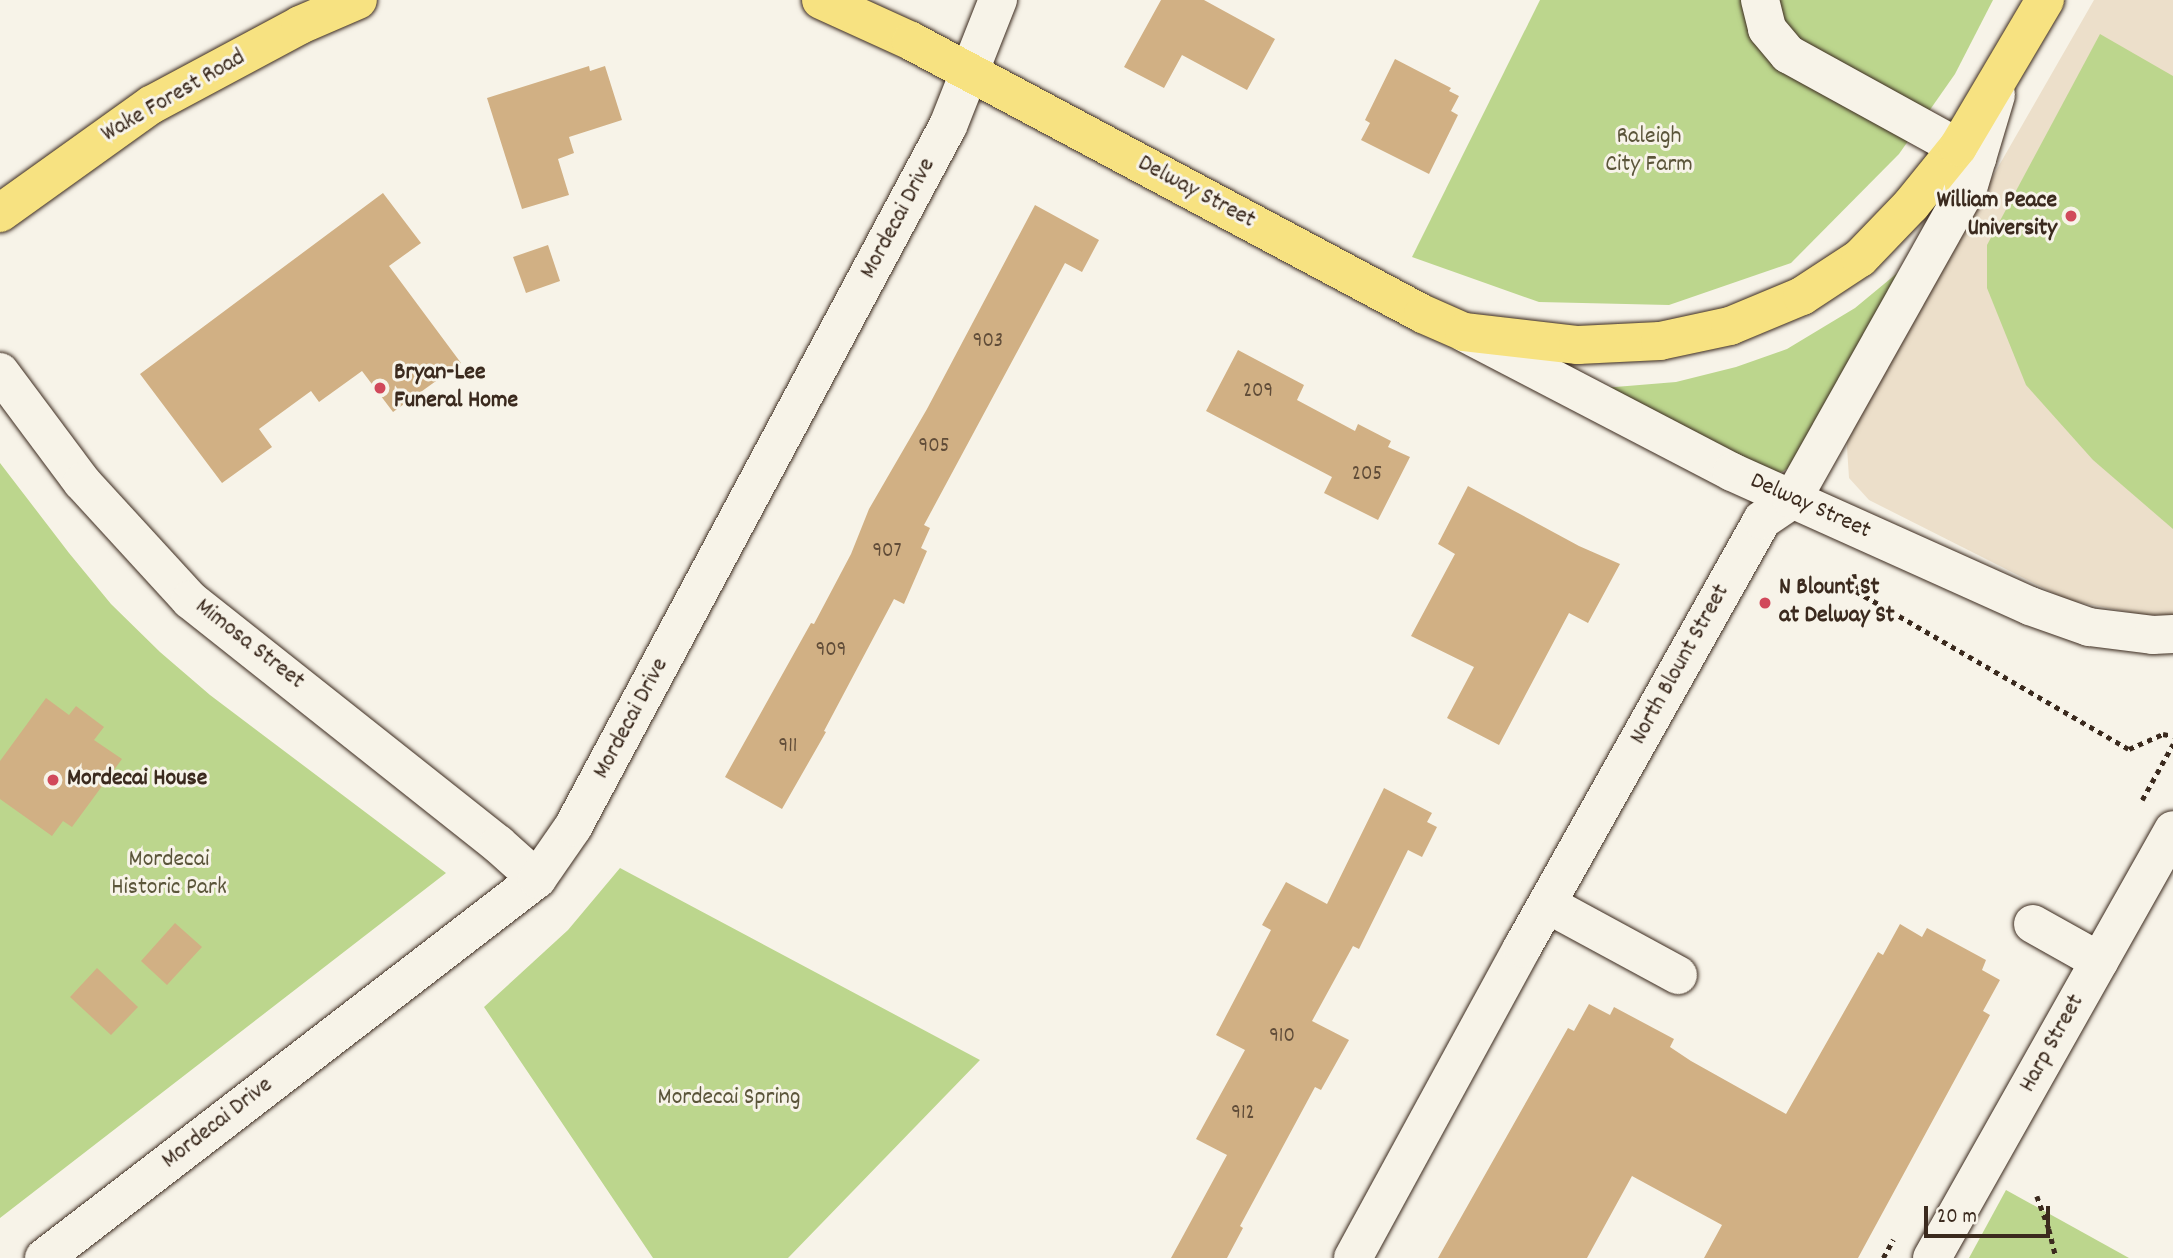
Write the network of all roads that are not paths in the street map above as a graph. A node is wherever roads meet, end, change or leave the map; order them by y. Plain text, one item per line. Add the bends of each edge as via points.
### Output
1 (358, 0) edge
2 (821, 0) edge
3 (998, 0) edge
4 (1760, 0) edge
5 (2045, 0) edge
6 (968, 73) junction
7 (1968, 152) junction
8 (2, 208) edge
9 (1423, 314) joint
10 (1464, 332) junction
11 (0, 372) edge
12 (1792, 500) junction
13 (2173, 634) edge
14 (2173, 830) edge
15 (537, 879) junction
16 (1547, 904) junction
17 (2033, 924) dead end
18 (2099, 961) junction
19 (1678, 975) dead end
20 (44, 1258) edge
21 (1353, 1258) edge
22 (1933, 1258) edge

1 - 8 main road, Wake Forest Road via 300,25 151,105
2 - 6 main road
3 - 6 street, Mordecai Drive
4 - 7 street via 1766,29 1787,54
5 - 7 main road, North Blount Street via 2002,76
6 - 9 main road, Delway Street
6 - 15 street, Mordecai Drive via 948,126 738,522 573,827
7 - 10 main road, North Blount Street via 1860,258 1802,296 1730,326 1660,341 1578,345
7 - 12 street, North Blount Street via 1969,184
9 - 10 main road, North Blount Street
10 - 12 street, Delway Street
11 - 15 street, Mimosa Street via 82,482 190,600
12 - 13 street, Delway Street via 2061,618 2118,631
12 - 16 street, North Blount Street via 1762,520
14 - 18 street, Harp Street
15 - 20 street, Mordecai Drive
16 - 19 street
16 - 21 street, North Blount Street
17 - 18 street
18 - 22 street, Harp Street

